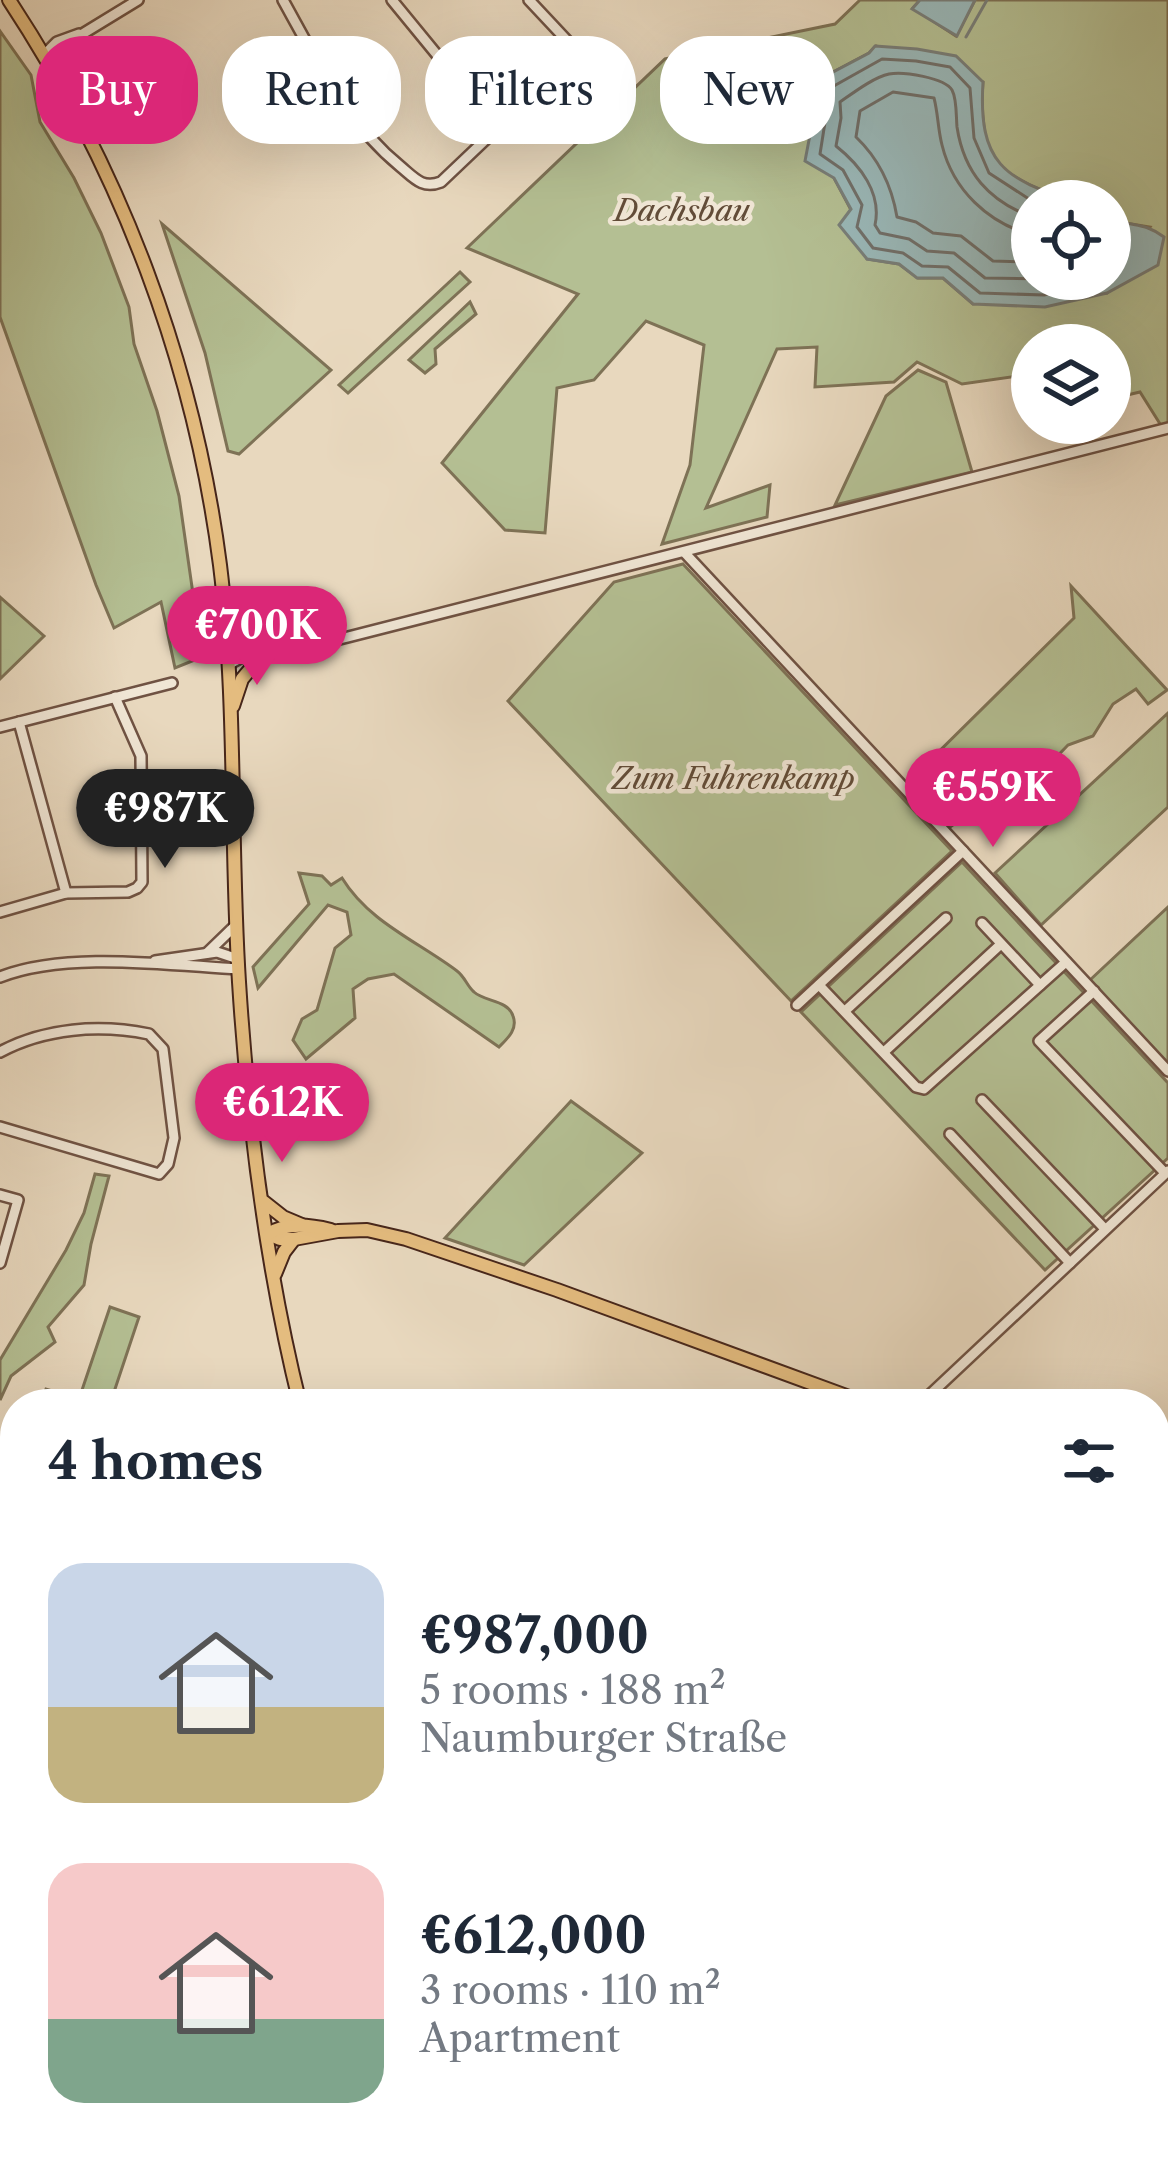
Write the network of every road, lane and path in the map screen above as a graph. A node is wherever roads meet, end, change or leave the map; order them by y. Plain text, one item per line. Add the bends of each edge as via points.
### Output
1 (9, 0) edge
2 (138, 0) edge
3 (284, 0) edge
4 (392, 0) edge
5 (529, 0) edge
6 (81, 36) edge
7 (563, 36) edge
8 (425, 40) edge
9 (36, 41) edge
10 (91, 144) edge
11 (480, 144) edge
12 (1168, 428) edge
13 (683, 552) junction
14 (278, 654) junction
15 (228, 664) junction
16 (254, 665) junction
17 (172, 683) dead end
18 (115, 697) junction
19 (230, 719) junction
20 (19, 722) junction
21 (0, 728) edge
22 (963, 851) junction
23 (66, 892) junction
24 (0, 912) edge
25 (946, 919) dead end
26 (982, 923) dead end
27 (237, 924) junction
28 (1001, 944) junction
29 (208, 953) junction
30 (1066, 962) junction
31 (137, 964) junction
32 (238, 964) junction
33 (0, 977) edge
34 (819, 985) junction
35 (1040, 985) junction
36 (1094, 991) junction
37 (797, 1005) dead end
38 (844, 1011) junction
39 (0, 1052) edge
40 (884, 1052) junction
41 (1168, 1071) edge
42 (982, 1100) dead end
43 (0, 1127) edge
44 (950, 1134) dead end
45 (1167, 1172) edge
46 (0, 1195) edge
47 (263, 1201) junction
48 (303, 1226) junction
49 (1105, 1229) junction
50 (338, 1231) junction
51 (268, 1234) junction
52 (295, 1239) junction
53 (0, 1263) edge
54 (1070, 1263) junction
55 (274, 1275) junction
56 (297, 1389) edge
57 (827, 1389) edge
58 (936, 1389) edge

1 - 9 main road
2 - 6 street
3 - 11 street via 358,127 418,181 441,182
4 - 8 street
5 - 7 street
10 - 15 main road via 179,362 220,564
12 - 13 street
13 - 14 street
13 - 22 street
14 - 15 street
14 - 16 street
15 - 16 street
15 - 19 main road
16 - 19 main road
17 - 18 street
18 - 20 street
18 - 23 street via 141,757 142,882 128,892
19 - 27 main road
20 - 21 street
20 - 23 street
22 - 30 street
22 - 34 street
23 - 24 street
25 - 38 street
26 - 28 street
27 - 29 street
27 - 32 main road
28 - 35 street
28 - 40 street
29 - 31 street
29 - 32 street
30 - 35 street
30 - 36 street
31 - 32 street
31 - 33 street via 45,966
32 - 47 main road
34 - 37 street
34 - 38 street
35 - 40 street via 924,1089
36 - 41 street
36 - 45 street via 1039,1041
38 - 40 street
39 - 43 street via 75,1029 153,1038 163,1049 174,1138 159,1174
42 - 49 street
44 - 54 street
45 - 49 street
46 - 53 street via 18,1200
47 - 48 main road
47 - 51 main road
48 - 50 main road
48 - 51 main road
49 - 54 street
50 - 52 main road
50 - 57 main road via 367,1230 444,1250
51 - 52 main road
51 - 55 main road
52 - 55 main road
54 - 58 street
55 - 56 main road

